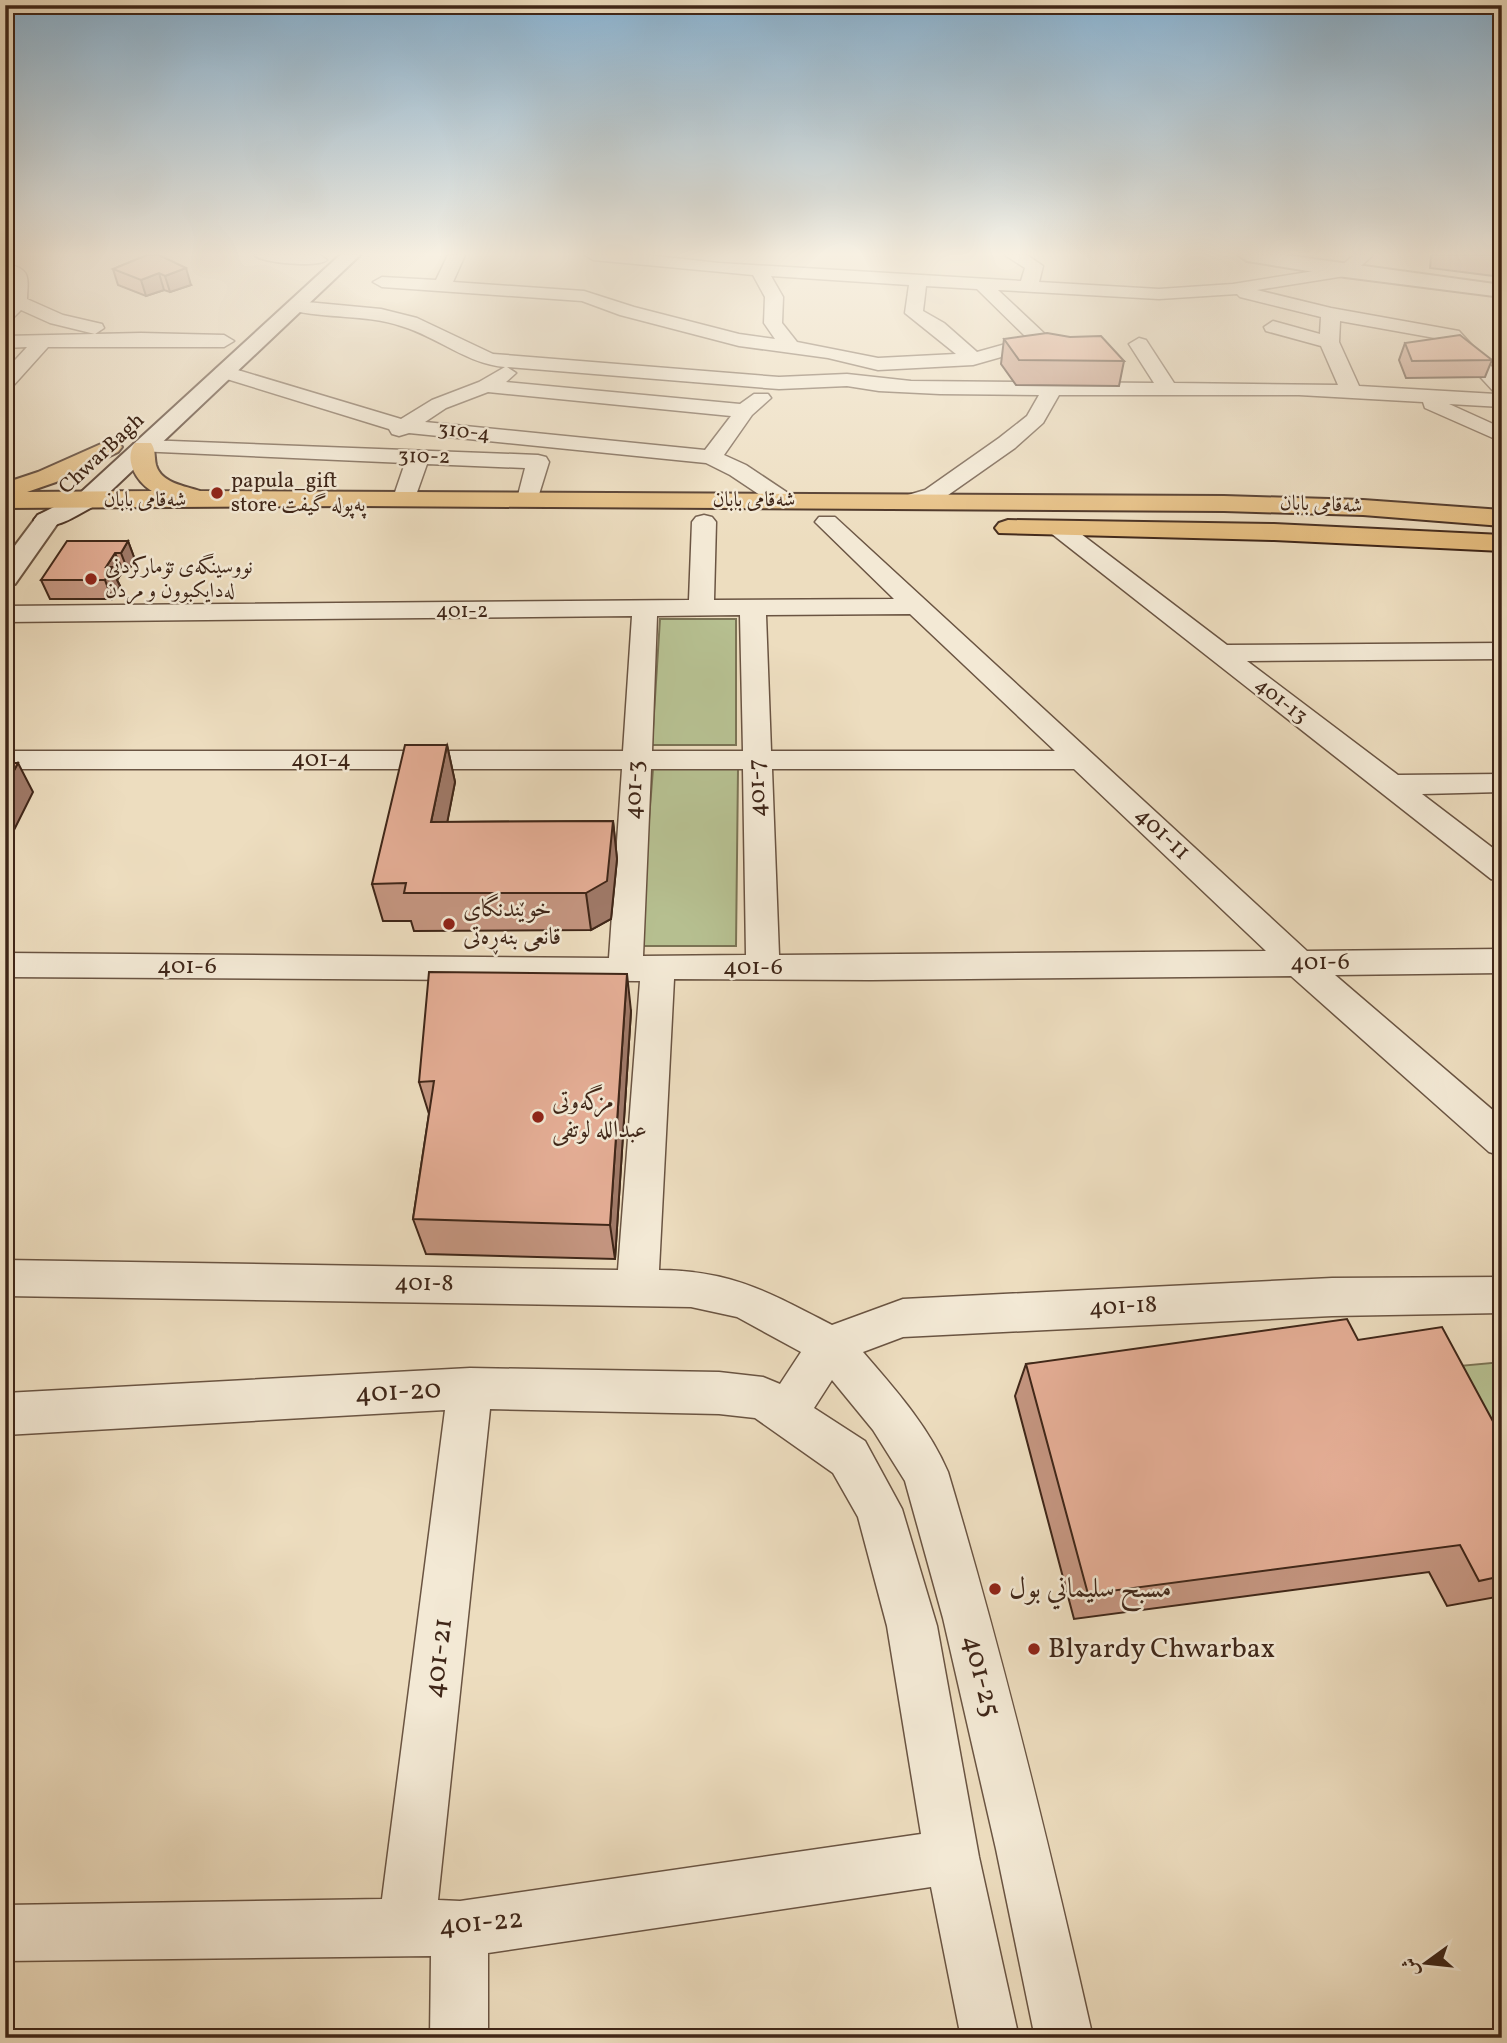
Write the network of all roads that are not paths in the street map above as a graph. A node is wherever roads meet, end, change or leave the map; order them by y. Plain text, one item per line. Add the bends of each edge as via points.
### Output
1 (35, 350) edge
2 (214, 350) edge
3 (248, 350) edge
4 (468, 350) edge
5 (811, 350) edge
6 (963, 350) edge
7 (1004, 350) edge
8 (1143, 350) edge
9 (1332, 350) edge
10 (1466, 350) edge
11 (205, 359) dead end
12 (973, 359) junction
13 (520, 363) junction
14 (878, 364) junction
15 (224, 372) junction
16 (5, 383) edge
17 (779, 383) junction
18 (486, 386) junction
19 (940, 388) junction
20 (1052, 389) junction
21 (1168, 389) junction
22 (1502, 390) edge
23 (1351, 391) junction
24 (1416, 397) junction
25 (1502, 401) edge
26 (745, 411) junction
27 (401, 426) junction
28 (1502, 436) edge
29 (139, 441) junction
30 (110, 447) junction
31 (384, 456) junction
32 (419, 456) junction
33 (711, 457) junction
34 (5, 490) edge
35 (404, 498) junction
36 (203, 499) junction
37 (528, 499) junction
38 (5, 500) edge
39 (87, 500) junction
40 (783, 500) junction
41 (909, 502) junction
42 (51, 510) junction
43 (1502, 518) edge
44 (5, 520) edge
45 (704, 522) junction
46 (827, 522) junction
47 (1060, 529) junction
48 (1502, 543) edge
49 (5, 578) edge
50 (919, 607) junction
51 (753, 609) junction
52 (645, 610) junction
53 (701, 610) junction
54 (5, 614) edge
55 (1502, 651) edge
56 (1219, 653) junction
57 (637, 759) junction
58 (757, 759) junction
59 (5, 760) edge
60 (1082, 760) junction
61 (1502, 783) edge
62 (1390, 785) junction
63 (1502, 872) edge
64 (1502, 961) edge
65 (1299, 963) junction
66 (5, 965) edge
67 (641, 968) junction
68 (762, 968) junction
69 (1502, 1141) edge
70 (5, 1278) edge
71 (637, 1287) junction
72 (1502, 1295) edge
73 (830, 1345) junction
74 (470, 1388) junction
75 (786, 1413) junction
76 (5, 1414) edge
77 (952, 1857) junction
78 (433, 1928) junction
79 (5, 1933) edge
80 (459, 2038) edge
81 (990, 2038) edge
82 (1065, 2038) edge

1 - 16 street
2 - 11 main road
3 - 15 main road
4 - 13 street via 489,360
5 - 14 street
6 - 12 street
7 - 12 street
8 - 21 street
9 - 23 street
10 - 22 street
12 - 14 street
13 - 17 street
13 - 18 street
14 - 19 street via 907,384
15 - 27 street, 310-4
15 - 29 main road
17 - 19 street via 847,380
17 - 26 street
18 - 26 street
18 - 27 street via 439,404
19 - 20 street
20 - 21 street
20 - 41 street via 1036,419 1007,443 933,495
21 - 23 street
23 - 24 street
24 - 25 street
24 - 28 street
26 - 33 street
27 - 31 street
27 - 33 street, 310-4
29 - 30 main road, ChwarBagh
29 - 31 street, 310-2
29 - 36 main road via 148,477 164,488
29 - 39 main road
30 - 34 main road via 47,477
30 - 42 main road, ChwarBagh
31 - 32 street, 310-2
32 - 35 street
32 - 37 street, 310-2 via 538,462
33 - 40 street
35 - 36 main road, شەقامی بابان
35 - 37 main road, شەقامی بابان
36 - 39 main road, شەقامی بابان
37 - 40 main road, شەقامی بابان
38 - 42 main road, شەقامی بابان
39 - 42 main road, شەقامی بابان
40 - 41 main road, شەقامی بابان
41 - 43 main road, شەقامی بابان via 1266,503 1411,508
42 - 44 main road, شەقامی بابان
42 - 45 main road, شەقامی بابان
42 - 49 main road, ChwarBagh
45 - 46 main road, شەقامی بابان
45 - 53 street
46 - 47 main road, شەقامی بابان
46 - 50 street, 401-11
47 - 48 main road, شەقامی بابان via 1274,532
47 - 56 street, 401-13
50 - 51 street, 401-2
50 - 60 street, 401-11
51 - 53 street, 401-2
51 - 58 street, 401-7
52 - 53 street, 401-2
52 - 54 street, 401-2
52 - 57 street, 401-3
55 - 56 street
56 - 62 street, 401-13
57 - 58 street, 401-4
57 - 59 street, 401-4
57 - 67 street, 401-3
58 - 60 street, 401-4
58 - 68 street, 401-7
60 - 65 street, 401-11
61 - 62 street
62 - 63 street, 401-13
64 - 65 street, 401-6
65 - 68 street, 401-6
65 - 69 street, 401-11
66 - 67 street, 401-6
67 - 68 street, 401-6
67 - 71 street, 401-3
70 - 71 street, 401-8
71 - 73 street, 401-8 via 722,1294 785,1319
72 - 73 street, 401-18 via 1332,1297 903,1318
73 - 75 street
73 - 82 street, 401-25 via 889,1415 925,1472 970,1632
74 - 75 street, 401-20 via 719,1393 763,1398
74 - 76 street, 401-20
74 - 78 street, 401-21
75 - 77 street via 849,1457 879,1509 912,1626
77 - 78 street, 401-22
77 - 81 street
78 - 79 street, 401-22
78 - 80 street, 401-21

